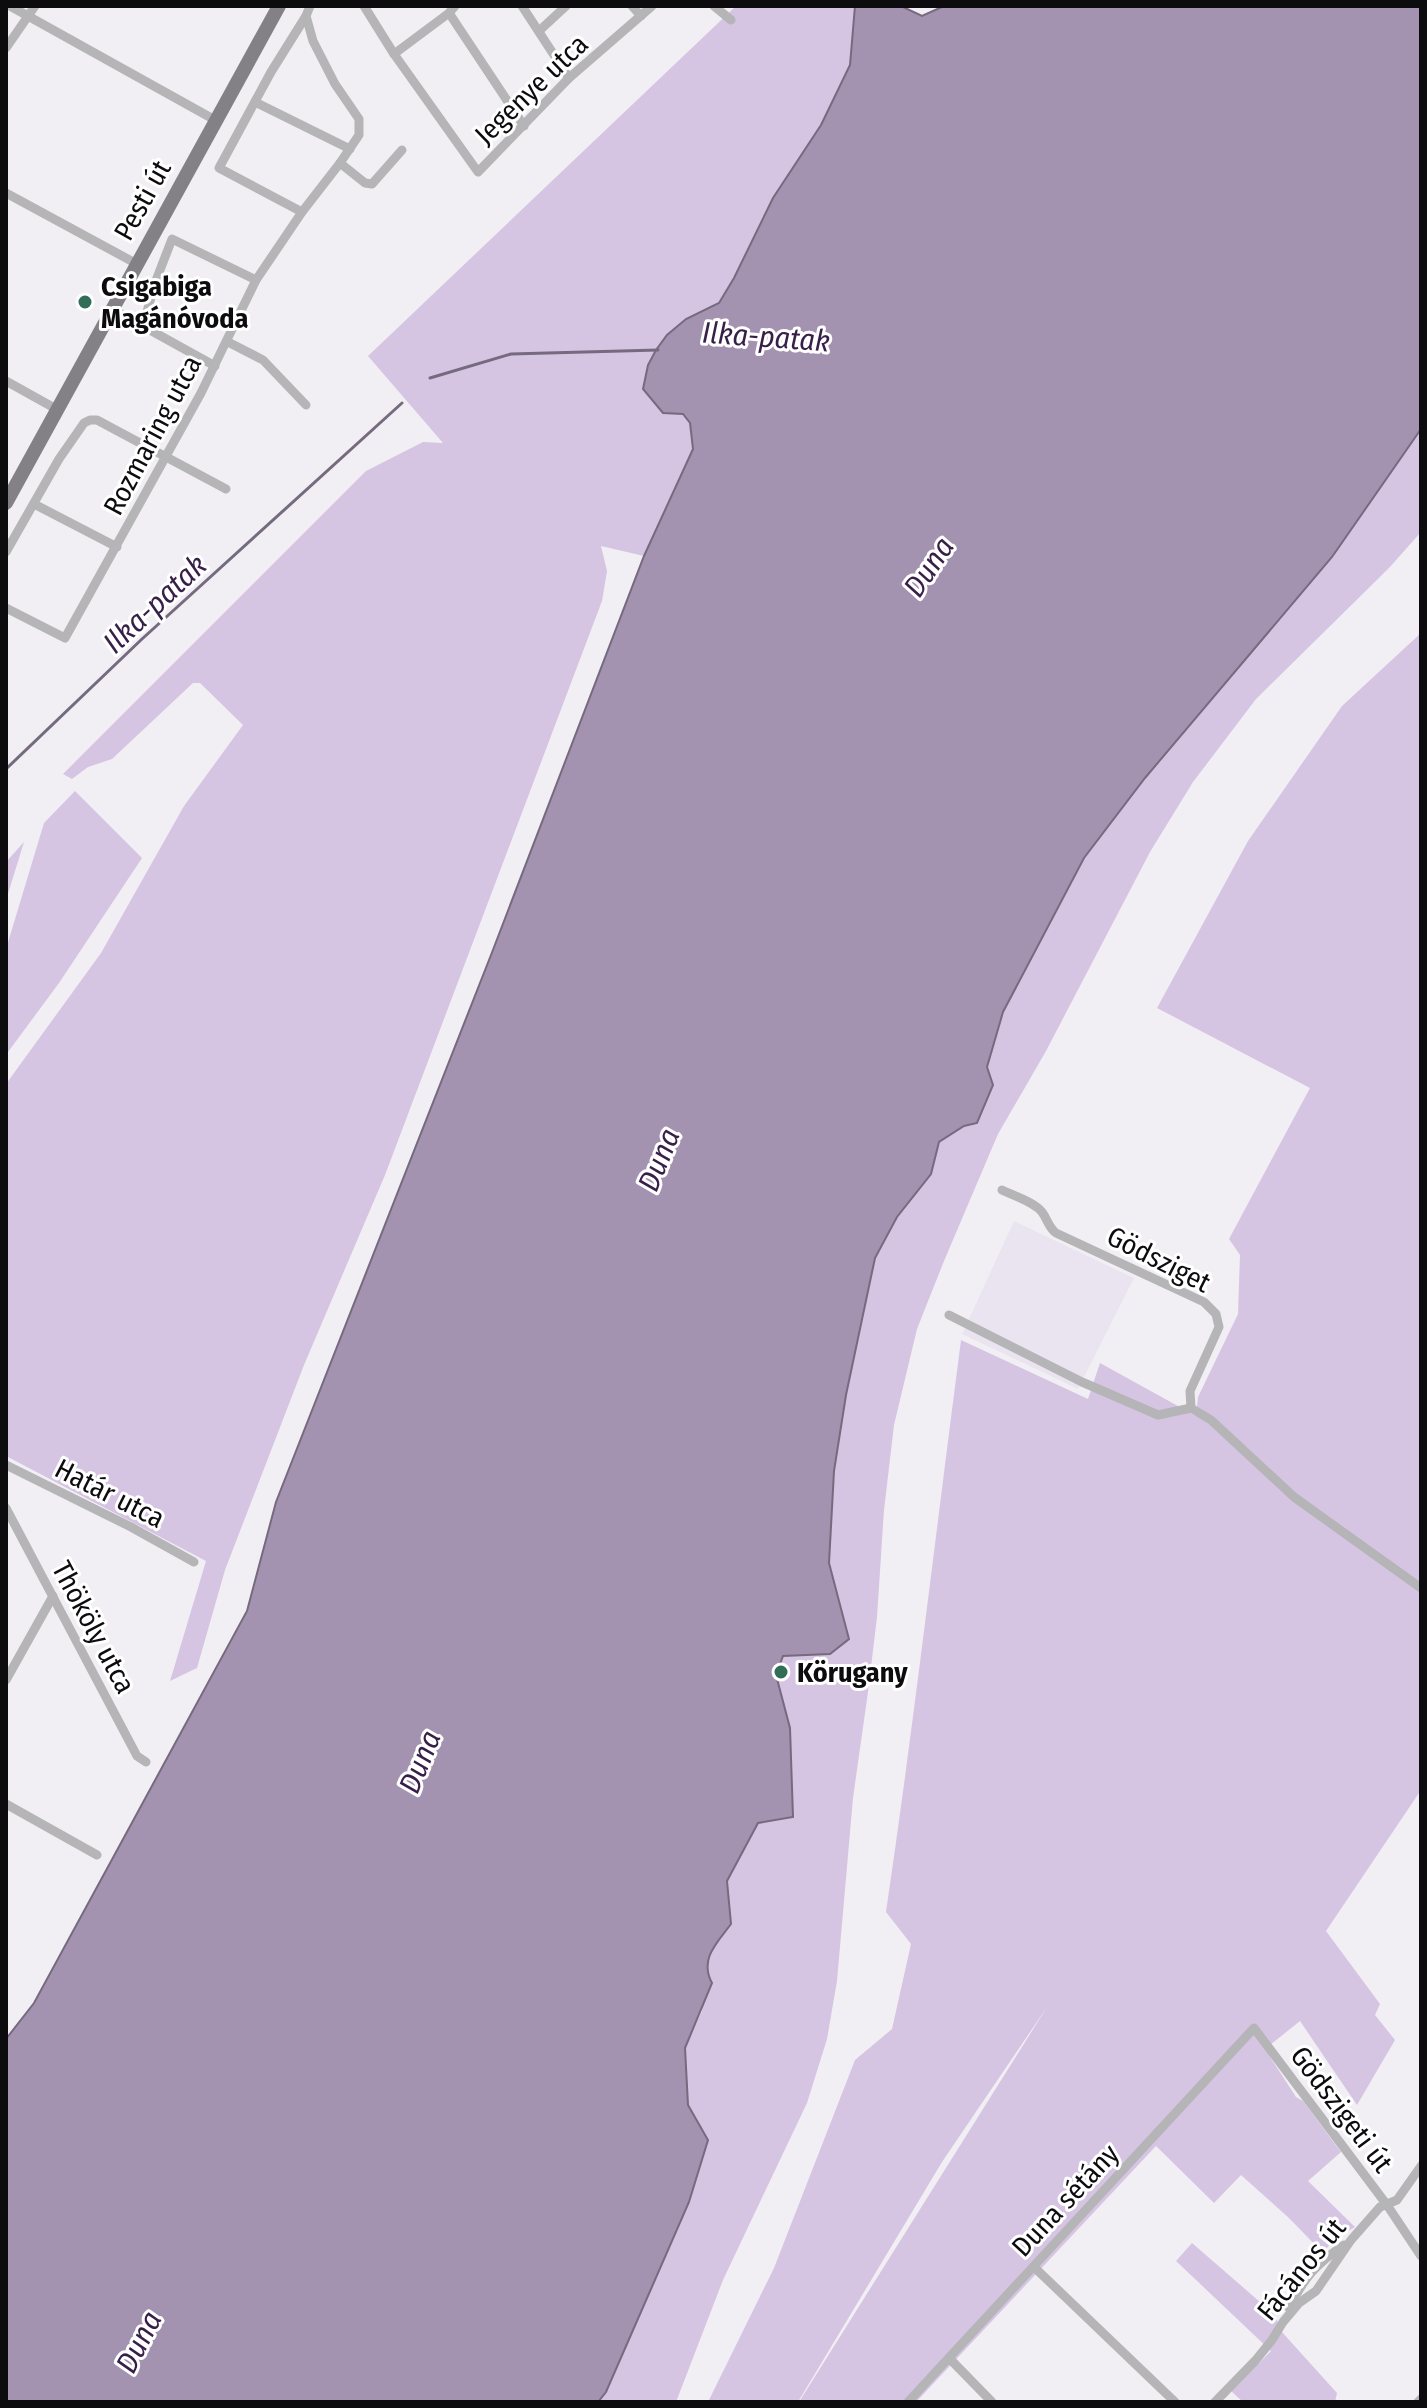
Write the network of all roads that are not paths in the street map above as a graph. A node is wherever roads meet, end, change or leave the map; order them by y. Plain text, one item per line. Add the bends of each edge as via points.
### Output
1 (10, 6) edge
2 (35, 6) edge
3 (279, 6) edge
4 (364, 6) edge
5 (522, 6) edge
6 (566, 6) edge
7 (632, 6) edge
8 (652, 6) edge
9 (714, 6) edge
10 (452, 9) edge
11 (308, 11) edge
12 (28, 16) junction
13 (641, 16) junction
14 (731, 20) dead end
15 (539, 31) junction
16 (6, 48) edge
17 (394, 54) junction
18 (569, 78) junction
19 (255, 102) junction
20 (215, 120) junction
21 (524, 126) junction
22 (350, 149) junction
23 (402, 150) dead end
24 (340, 163) junction
25 (6, 193) edge
26 (302, 212) junction
27 (137, 264) junction
28 (256, 280) junction
29 (112, 309) junction
30 (143, 326) junction
31 (228, 342) junction
32 (215, 366) junction
33 (6, 381) edge
34 (306, 405) dead end
35 (58, 410) junction
36 (167, 456) junction
37 (226, 489) dead end
38 (6, 503) edge
39 (34, 504) junction
40 (117, 547) junction
41 (6, 552) edge
42 (6, 608) edge
43 (1002, 1190) dead end
44 (949, 1315) dead end
45 (1191, 1408) junction
46 (6, 1465) edge
47 (6, 1508) edge
48 (194, 1562) dead end
49 (1421, 1588) edge
50 (53, 1596) junction
51 (6, 1680) edge
52 (146, 1762) dead end
53 (6, 1804) edge
54 (97, 1855) dead end
55 (1254, 2028) joint
56 (1421, 2166) edge
57 (1387, 2205) junction
58 (1351, 2240) junction
59 (1421, 2256) edge
60 (1034, 2267) junction
61 (1283, 2322) junction
62 (949, 2358) junction
63 (908, 2402) edge
64 (992, 2402) edge
65 (1175, 2402) edge
66 (1215, 2402) edge

1 - 12 street
2 - 12 street
3 - 20 main road, Pesti út
4 - 17 street
5 - 15 street
6 - 15 street
7 - 13 street
8 - 13 street, Jegenye utca
9 - 14 street
10 - 17 street
10 - 21 street
11 - 19 street, Pesti út
11 - 22 street, Rozmaring utca via 319,55 359,119 359,135
12 - 16 street
12 - 20 street
13 - 18 street, Jegenye utca
15 - 18 street
17 - 21 street, Jegenye utca via 478,172
18 - 21 street, Jegenye utca
19 - 22 street
19 - 26 street, Pesti út via 219,168
20 - 27 main road, Pesti út
22 - 24 street, Rozmaring utca
23 - 24 street via 372,184
24 - 26 street, Rozmaring utca
25 - 27 street
26 - 28 street, Rozmaring utca
27 - 29 main road, Pesti út
28 - 30 street via 172,239
28 - 31 street, Rozmaring utca
29 - 30 street
29 - 35 main road, Pesti út
30 - 32 street
31 - 32 street, Rozmaring utca
31 - 34 street via 263,360
32 - 36 street, Rozmaring utca
33 - 35 street
35 - 38 main road, Pesti út
36 - 37 street
36 - 39 street via 90,420 59,459
36 - 40 street, Rozmaring utca
39 - 40 street
39 - 41 street
40 - 42 street, Rozmaring utca via 65,638
43 - 45 street, Gödsziget via 1036,1207 1056,1233 1204,1302 1216,1314 1219,1327 1190,1391
44 - 45 street via 1158,1415
45 - 49 street via 1294,1497
46 - 48 street, Határ utca
47 - 50 street, Thököly utca
50 - 51 street
50 - 52 street, Thököly utca via 137,1756
53 - 54 street
55 - 57 street, Gödszigeti út
55 - 60 street, Duna sétány
56 - 57 street, Fácános út via 1397,2200
57 - 58 street, Fácános út
57 - 59 street, Gödszigeti út
58 - 61 street, Fácános út via 1316,2291
58 - 61 street via 1312,2270
60 - 62 street, Duna sétány
60 - 65 street
61 - 66 street, Fácános út
62 - 63 street, Duna sétány
62 - 64 street

